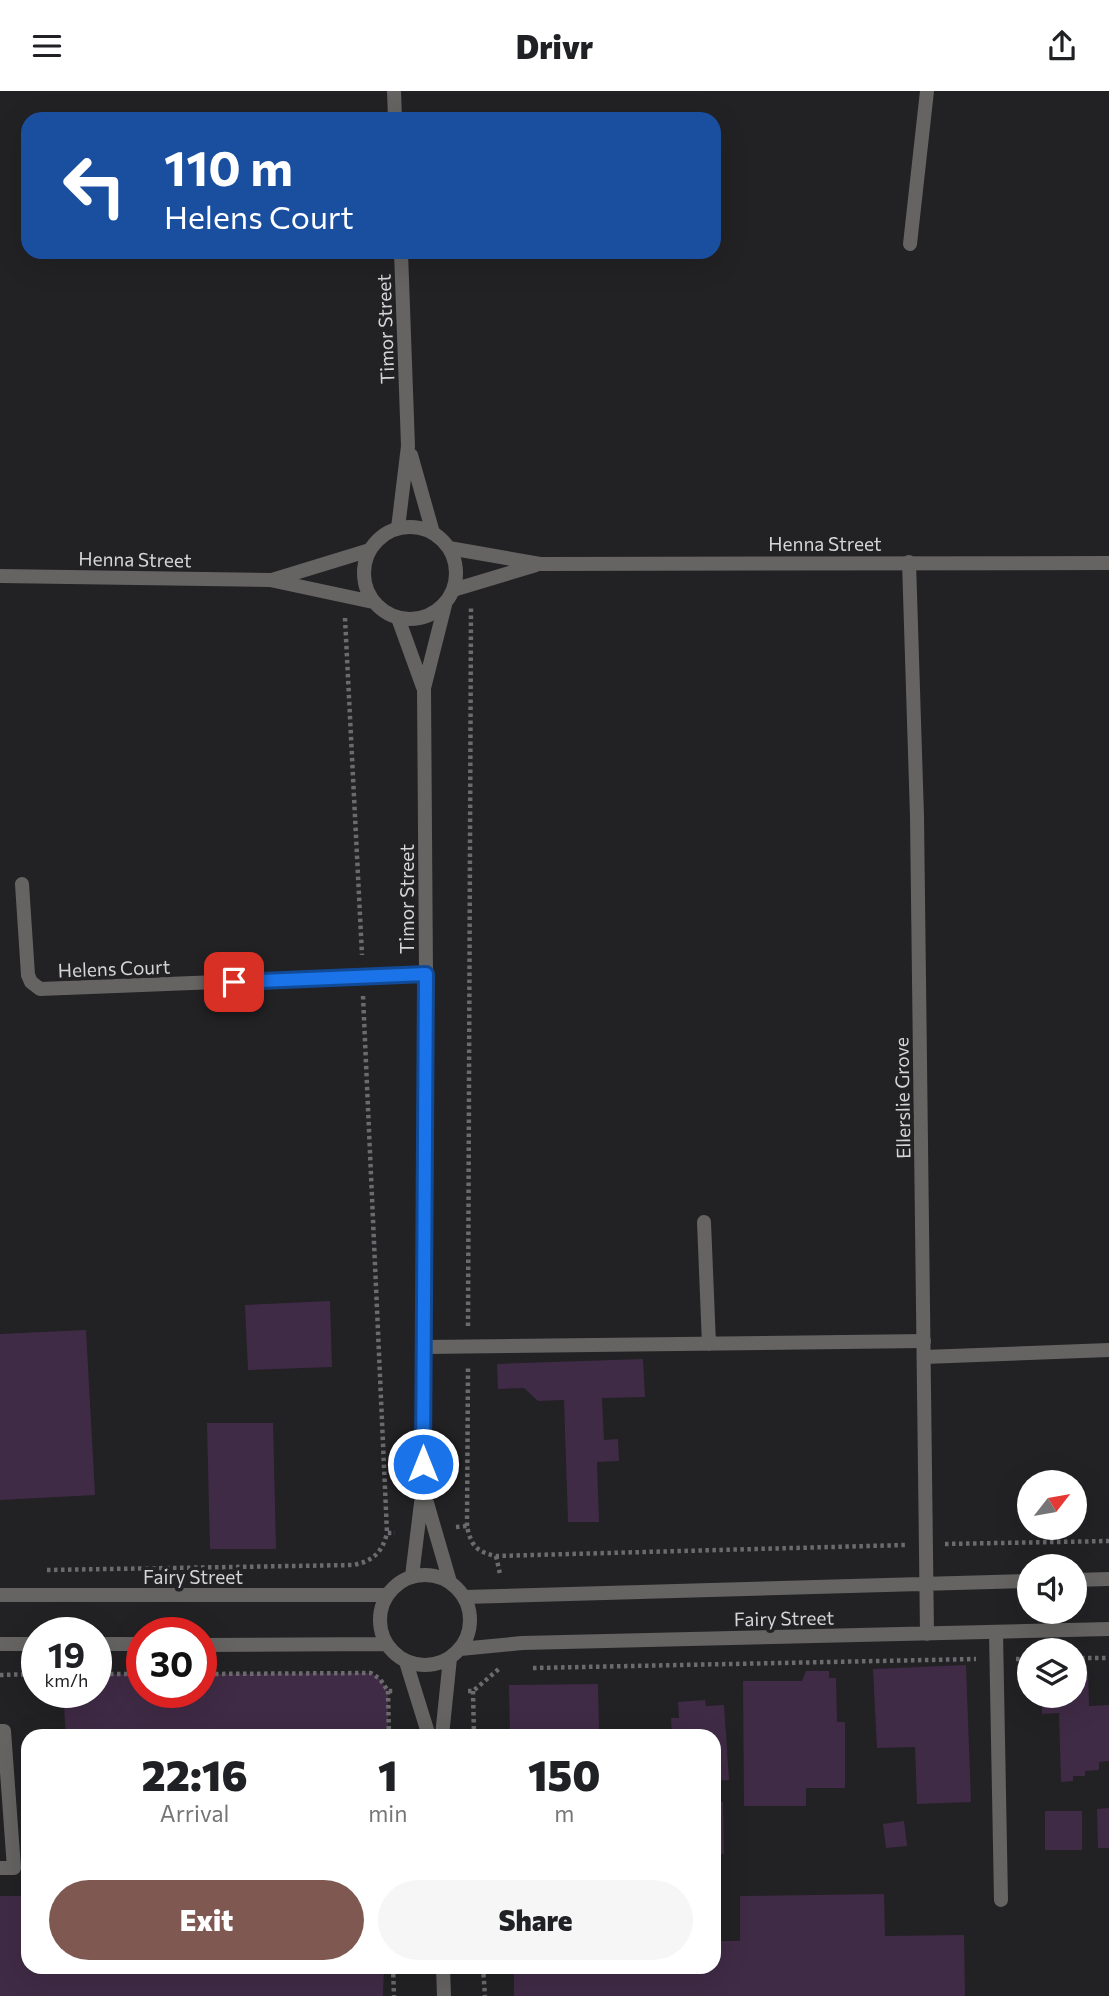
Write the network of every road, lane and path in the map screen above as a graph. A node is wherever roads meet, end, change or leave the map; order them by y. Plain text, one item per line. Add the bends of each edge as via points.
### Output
1 (394, 91) edge
2 (927, 91) edge
3 (395, 112) edge
4 (910, 244) dead end
5 (401, 259) edge
6 (408, 446) junction
7 (398, 528) junction
8 (433, 533) junction
9 (449, 548) junction
10 (370, 550) junction
11 (909, 562) junction
12 (1109, 563) edge
13 (540, 564) junction
14 (0, 576) edge
15 (270, 580) junction
16 (471, 586) junction
17 (453, 590) junction
18 (343, 596) junction
19 (373, 602) junction
20 (444, 605) junction
21 (398, 618) junction
22 (424, 688) junction
23 (22, 884) dead end
24 (426, 974) junction
25 (363, 977) junction
26 (704, 1222) dead end
27 (924, 1341) junction
28 (709, 1344) junction
29 (424, 1346) junction
30 (468, 1348) junction
31 (1109, 1350) edge
32 (924, 1357) junction
33 (423, 1487) junction
34 (467, 1526) junction
35 (435, 1529) junction
36 (418, 1531) junction
37 (387, 1533) junction
38 (1109, 1541) edge
39 (926, 1544) junction
40 (39, 1570) dead end
41 (412, 1576) junction
42 (1109, 1579) edge
43 (1087, 1580) edge
44 (1017, 1581) edge
45 (450, 1582) junction
46 (927, 1584) junction
47 (0, 1595) edge
48 (387, 1595) junction
49 (464, 1597) junction
50 (1109, 1629) edge
51 (996, 1632) junction
52 (927, 1634) junction
53 (0, 1644) edge
54 (21, 1644) edge
55 (217, 1644) edge
56 (386, 1644) junction
57 (455, 1654) junction
58 (1087, 1658) edge
59 (1109, 1658) edge
60 (996, 1659) junction
61 (1017, 1659) edge
62 (406, 1662) junction
63 (513, 1668) dead end
64 (527, 1668) dead end
65 (21, 1674) edge
66 (217, 1674) edge
67 (0, 1675) edge
68 (388, 1691) junction
69 (447, 1691) junction
70 (472, 1691) junction
71 (415, 1693) junction
72 (389, 1729) edge
73 (427, 1729) edge
74 (443, 1729) edge
75 (474, 1729) edge
76 (0, 1731) edge
77 (3, 1799) edge
78 (0, 1868) edge
79 (1000, 1900) dead end
80 (393, 1974) edge
81 (443, 1974) edge
82 (483, 1974) edge
83 (394, 1996) edge
84 (444, 1996) edge
85 (485, 1996) edge

1 - 3 street
2 - 4 street
5 - 6 street, Timor Street
6 - 7 street, Timor Street
6 - 8 street, Timor Street
7 - 8 street
7 - 10 street via 377,540
8 - 9 street
9 - 13 street, Henna Street
9 - 17 street via 457,576
10 - 15 street, Henna Street
10 - 19 street via 364,582
11 - 12 street, Henna Street
11 - 13 street, Henna Street
11 - 27 street, Ellerslie Grove
13 - 16 street, Henna Street
14 - 15 street, Henna Street
15 - 18 street, Henna Street
16 - 17 street, Henna Street
16 - 30 path
17 - 20 street
18 - 19 street, Henna Street
18 - 25 path
19 - 21 street
20 - 21 street via 423,618
20 - 22 street, Timor Street
21 - 22 street, Timor Street
22 - 24 street, Timor Street
23 - 25 street, Helens Court via 28,975 40,989
24 - 25 street, Helens Court
24 - 29 street, Timor Street
25 - 37 path
26 - 28 street
27 - 28 street
27 - 32 street, Ellerslie Grove
28 - 30 street
29 - 30 street
29 - 33 street, Timor Street
30 - 34 path
31 - 32 street
32 - 39 street, Ellerslie Grove
33 - 35 street, Timor Street
33 - 36 street, Timor Street
34 - 35 path
34 - 39 path via 470,1542 480,1553 496,1556
35 - 45 street, Timor Street
36 - 37 path
36 - 41 street, Timor Street
37 - 40 path via 377,1555 353,1565
38 - 39 path
39 - 46 street, Ellerslie Grove
41 - 45 street
41 - 48 street
42 - 43 street
44 - 46 street, Fairy Street
45 - 49 street
46 - 49 street, Fairy Street
46 - 52 street, Ellerslie Grove
47 - 48 street, Fairy Street
48 - 56 street via 379,1619
49 - 57 street via 470,1624
50 - 51 street, Fairy Street
51 - 52 street, Fairy Street
51 - 60 street
52 - 57 street, Fairy Street via 522,1643
53 - 54 street
55 - 56 street
56 - 62 street
57 - 62 street via 428,1666
57 - 69 street
58 - 59 path
60 - 61 path
60 - 64 path
60 - 79 street
62 - 71 street
63 - 70 path via 497,1669
65 - 67 path
66 - 68 path via 371,1673
68 - 71 path
68 - 72 path
69 - 70 path
69 - 74 street
70 - 75 path
71 - 73 street
76 - 77 street via 4,1731
77 - 78 street via 14,1868
80 - 83 path
81 - 84 street
82 - 85 path

